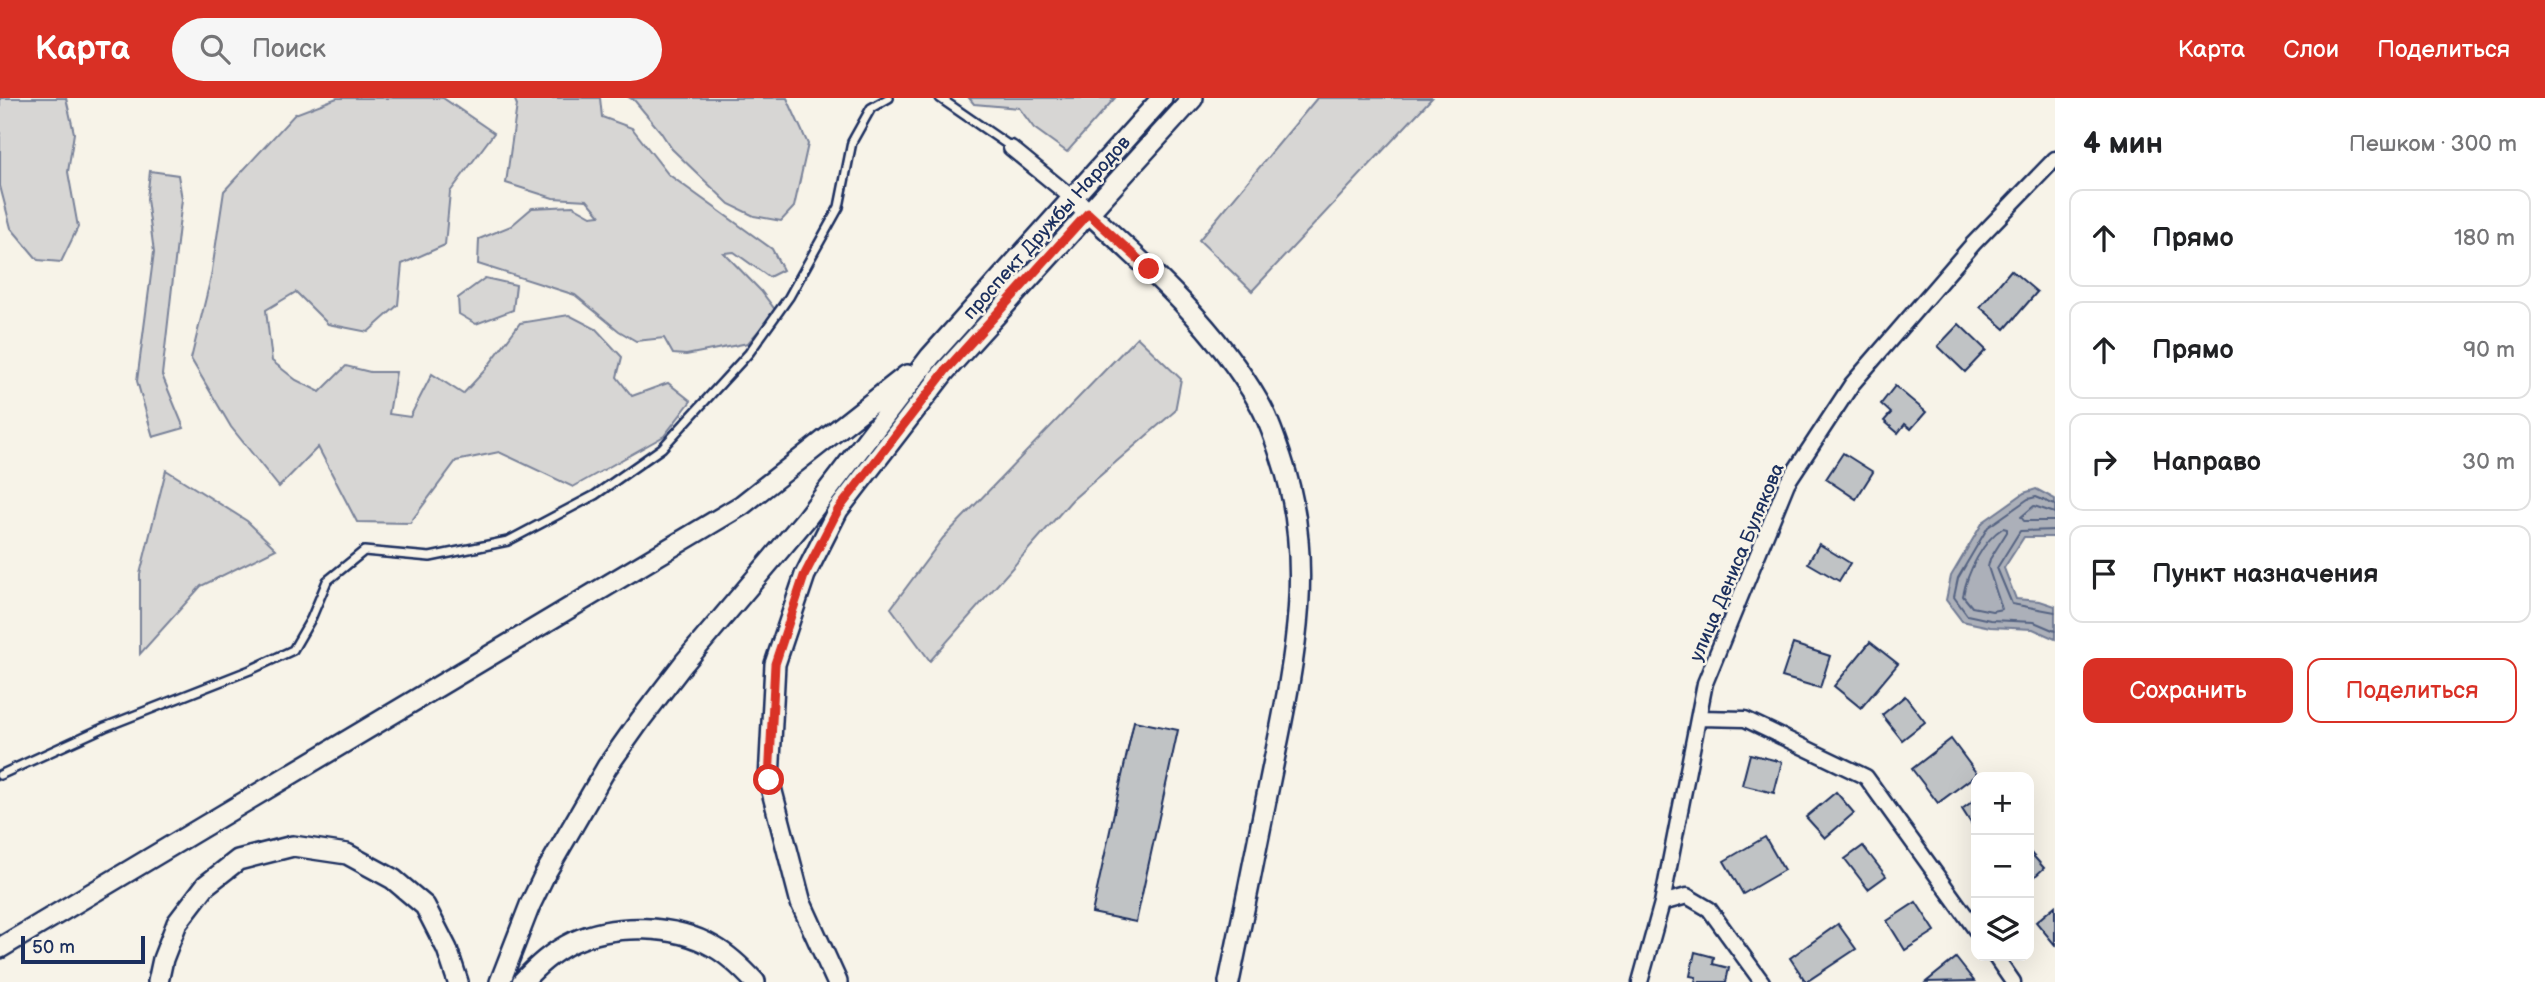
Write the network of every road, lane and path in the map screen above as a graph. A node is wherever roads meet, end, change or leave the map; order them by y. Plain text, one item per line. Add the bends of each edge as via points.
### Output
1 (889, 98) edge
2 (940, 98) edge
3 (1161, 98) edge
4 (1192, 98) edge
5 (1011, 148) joint
6 (2055, 159) edge
7 (1071, 197) junction
8 (1088, 213) junction
9 (930, 357) junction
10 (946, 370) junction
11 (805, 520) junction
12 (1700, 718) junction
13 (0, 775) edge
14 (1662, 903) junction
15 (1971, 923) edge
16 (0, 948) edge
17 (1998, 961) edge
18 (158, 982) edge
19 (458, 982) edge
20 (500, 982) edge
21 (522, 982) edge
22 (755, 982) edge
23 (837, 982) edge
24 (1229, 982) edge
25 (1640, 982) edge
26 (1762, 982) edge
27 (2014, 982) edge

1 - 13 lane via 871,108 852,142 839,207 789,297 749,353 662,448 595,495 508,541 430,557 364,551 327,581 293,650
2 - 5 lane
3 - 7 main road, проспект Дружбы Народов
4 - 8 main road, проспект Дружбы Народов
5 - 7 street
6 - 12 street, улица Дениса Булякова via 1973,244 1852,384 1787,483 1705,683
7 - 8 main road
7 - 9 main road, проспект Дружбы Народов
8 - 10 main road, проспект Дружбы Народов
8 - 24 main road via 1185,306 1238,370 1274,438 1295,514 1301,599 1291,678
9 - 11 main road
9 - 16 main road via 742,505
10 - 11 main road, проспект Дружбы Народов
10 - 23 main road via 838,510 804,576 775,664 769,780 801,903
11 - 20 main road via 684,663 607,767 545,874
12 - 14 street, улица Дениса Булякова
12 - 15 street via 1745,719 1866,777
14 - 25 street, улица Дениса Булякова
14 - 26 street via 1687,897 1709,909
17 - 27 street
18 - 19 main road via 177,923 206,885 238,860 293,846 347,854 393,879 425,906
21 - 22 main road via 542,961 573,942 630,929 675,933 713,946

